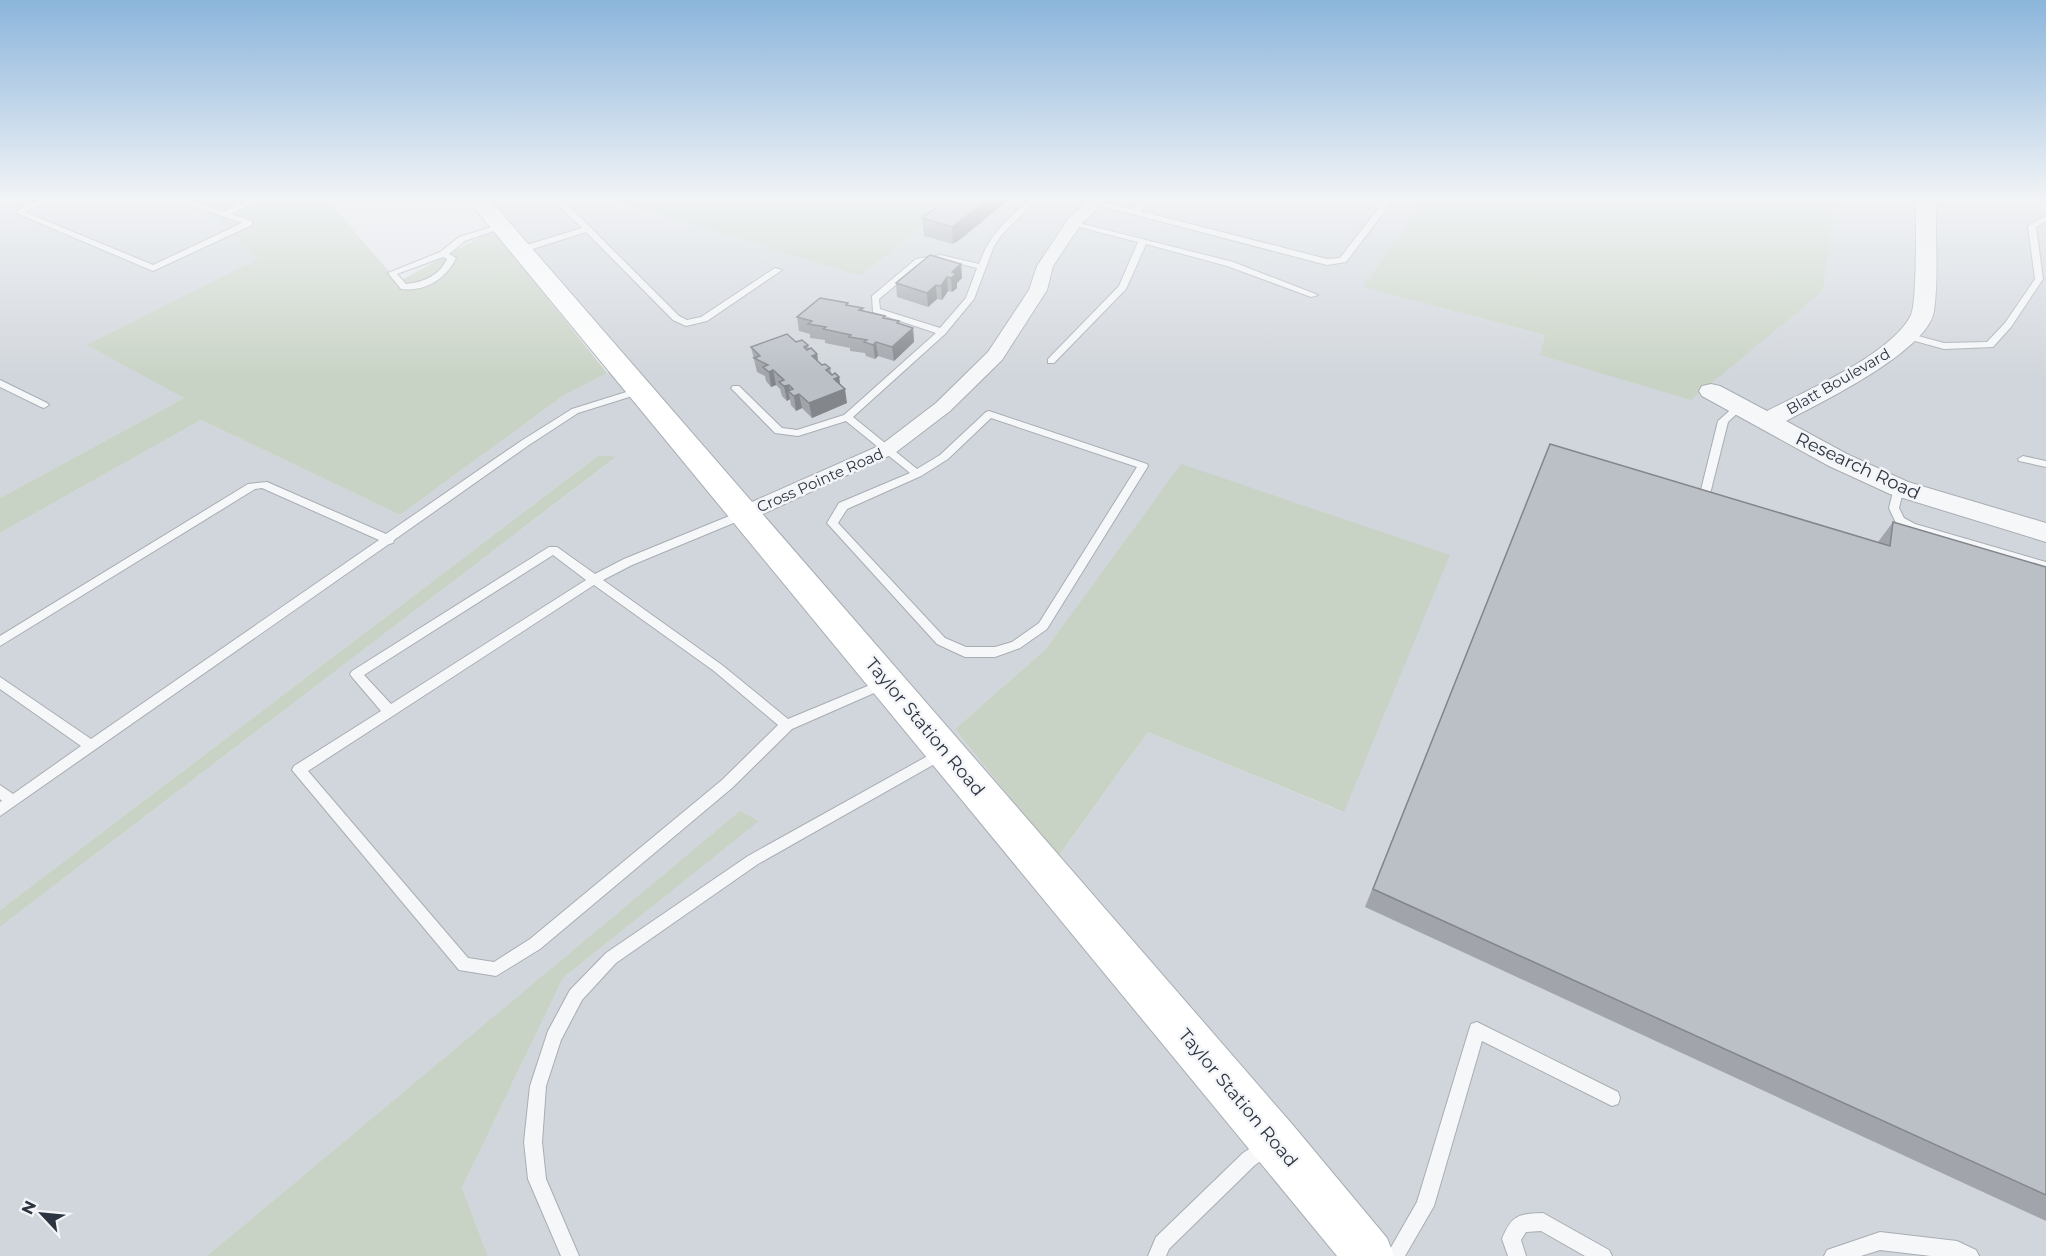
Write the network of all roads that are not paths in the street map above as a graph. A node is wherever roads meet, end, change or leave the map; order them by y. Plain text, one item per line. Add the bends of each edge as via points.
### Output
1 (130, 259) edge
2 (173, 259) edge
3 (429, 259) edge
4 (452, 259) edge
5 (528, 259) edge
6 (617, 259) edge
7 (932, 259) edge
8 (948, 259) edge
9 (985, 259) edge
10 (1050, 259) edge
11 (1135, 259) edge
12 (1210, 259) edge
13 (1314, 259) edge
14 (1345, 259) edge
15 (1924, 259) edge
16 (2036, 259) edge
17 (982, 267) junction
18 (778, 270) dead end
19 (1314, 295) dead end
20 (942, 332) junction
21 (1907, 336) junction
22 (1051, 361) dead end
23 (0, 383) edge
24 (736, 388) dead end
25 (639, 391) junction
26 (1711, 391) dead end
27 (44, 405) dead end
28 (1740, 406) junction
29 (847, 417) junction
30 (1768, 421) junction
31 (888, 449) junction
32 (2023, 459) dead end
33 (2046, 464) edge
34 (917, 474) junction
35 (1899, 488) junction
36 (1706, 490) edge
37 (744, 514) junction
38 (2046, 533) edge
39 (389, 540) junction
40 (2046, 566) edge
41 (596, 579) junction
42 (0, 642) edge
43 (0, 682) edge
44 (887, 682) junction
45 (390, 712) junction
46 (787, 725) junction
47 (90, 745) junction
48 (946, 751) junction
49 (0, 791) edge
50 (12, 801) junction
51 (0, 810) edge
52 (1612, 1098) dead end
53 (1275, 1141) junction
54 (1842, 1255) edge
55 (570, 1256) edge
56 (1157, 1256) edge
57 (1369, 1256) edge
58 (1395, 1256) edge
59 (1517, 1256) edge
60 (1603, 1256) edge
61 (1970, 1256) edge

1 - 2 lane via 153,268
3 - 4 lane via 392,273 404,287 431,282 446,271
5 - 25 main road, Taylor Station Road
6 - 18 lane via 686,324 704,319
7 - 20 lane via 919,261 875,298 876,310
8 - 17 lane
9 - 17 lane
10 - 31 street, Cross Pointe Road via 1038,290 995,356 943,407
11 - 22 lane via 1123,287
12 - 19 lane
13 - 14 lane via 1327,262
15 - 21 street, Blatt Boulevard via 1923,313
16 - 21 lane via 2039,279 1990,345 1944,346
17 - 20 lane via 970,298
20 - 29 lane
21 - 30 street, Blatt Boulevard via 1888,354
23 - 27 lane
24 - 29 lane via 779,431 798,433
25 - 37 main road, Taylor Station Road
25 - 39 lane via 575,411
26 - 28 street, Research Road
28 - 30 street, Research Road
28 - 36 lane via 1723,421
29 - 31 lane
30 - 35 street, Research Road
31 - 34 lane
31 - 37 street, Cross Pointe Road
32 - 33 lane
34 - 34 lane via 843,506 832,523 941,640 966,652 994,652 1016,645 1042,627 1143,466 989,414 944,457
35 - 38 street, Research Road
35 - 40 lane via 1894,508 1900,520 1911,526
37 - 41 lane
37 - 44 main road, Taylor Station Road
39 - 42 lane via 263,484 252,486
39 - 47 lane
41 - 45 lane
41 - 45 lane via 553,550 356,674
41 - 46 lane via 718,668
43 - 47 lane
44 - 46 lane
44 - 48 main road, Taylor Station Road
45 - 46 lane via 299,770 464,965 496,969 535,944 718,792
47 - 50 lane
48 - 53 main road, Taylor Station Road
48 - 55 lane via 753,861 611,957 576,995 554,1037 538,1086 533,1142 537,1179
49 - 50 lane
50 - 51 lane
52 - 58 lane via 1477,1030 1425,1206
53 - 56 lane via 1249,1159 1162,1243
53 - 57 main road, Taylor Station Road
54 - 61 lane via 1880,1241 1957,1250
59 - 60 lane via 1511,1239 1521,1222 1543,1222

